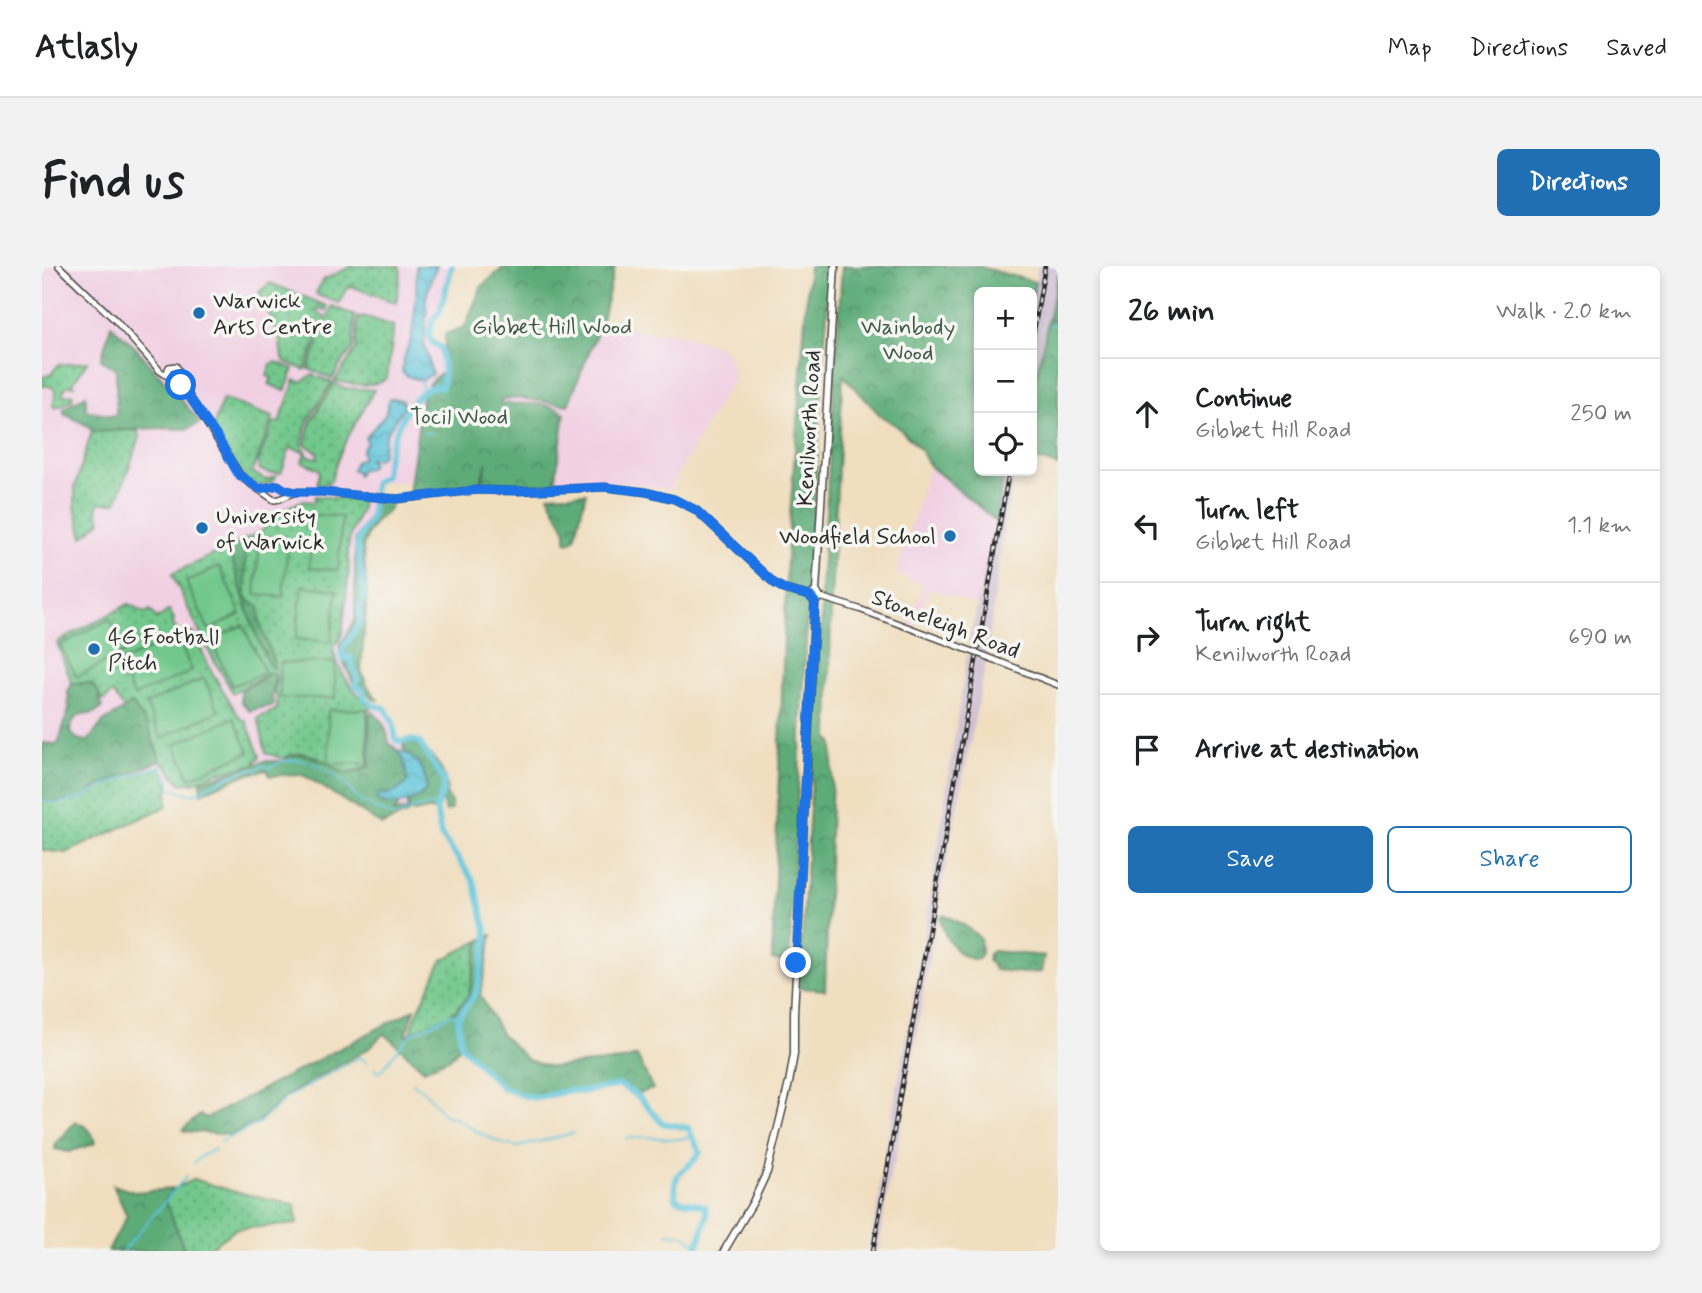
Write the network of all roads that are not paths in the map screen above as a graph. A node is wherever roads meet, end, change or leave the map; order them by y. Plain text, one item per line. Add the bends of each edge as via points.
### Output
1 (58, 266) edge
2 (835, 266) edge
3 (155, 365) junction
4 (167, 368) junction
5 (180, 374) junction
6 (166, 375) junction
7 (173, 380) junction
8 (184, 388) junction
9 (271, 487) junction
10 (260, 489) junction
11 (284, 493) junction
12 (270, 495) junction
13 (815, 597) junction
14 (1058, 685) edge
15 (724, 1251) edge

1 - 3 street
2 - 13 main road, Kenilworth Road
3 - 4 street
3 - 6 street
4 - 5 street via 176,366
4 - 6 street
5 - 7 street
5 - 8 street
6 - 7 street
7 - 8 street
8 - 10 street via 238,474
9 - 10 street
9 - 11 street via 278,485
9 - 12 street
10 - 12 street
11 - 12 street via 278,500
11 - 13 street, Stoneleigh Road via 396,499 477,490 604,487 646,492 696,510 774,583
13 - 14 street, Stoneleigh Road, bridge via 859,609
13 - 15 main road, Kenilworth Road via 794,1054 767,1172

